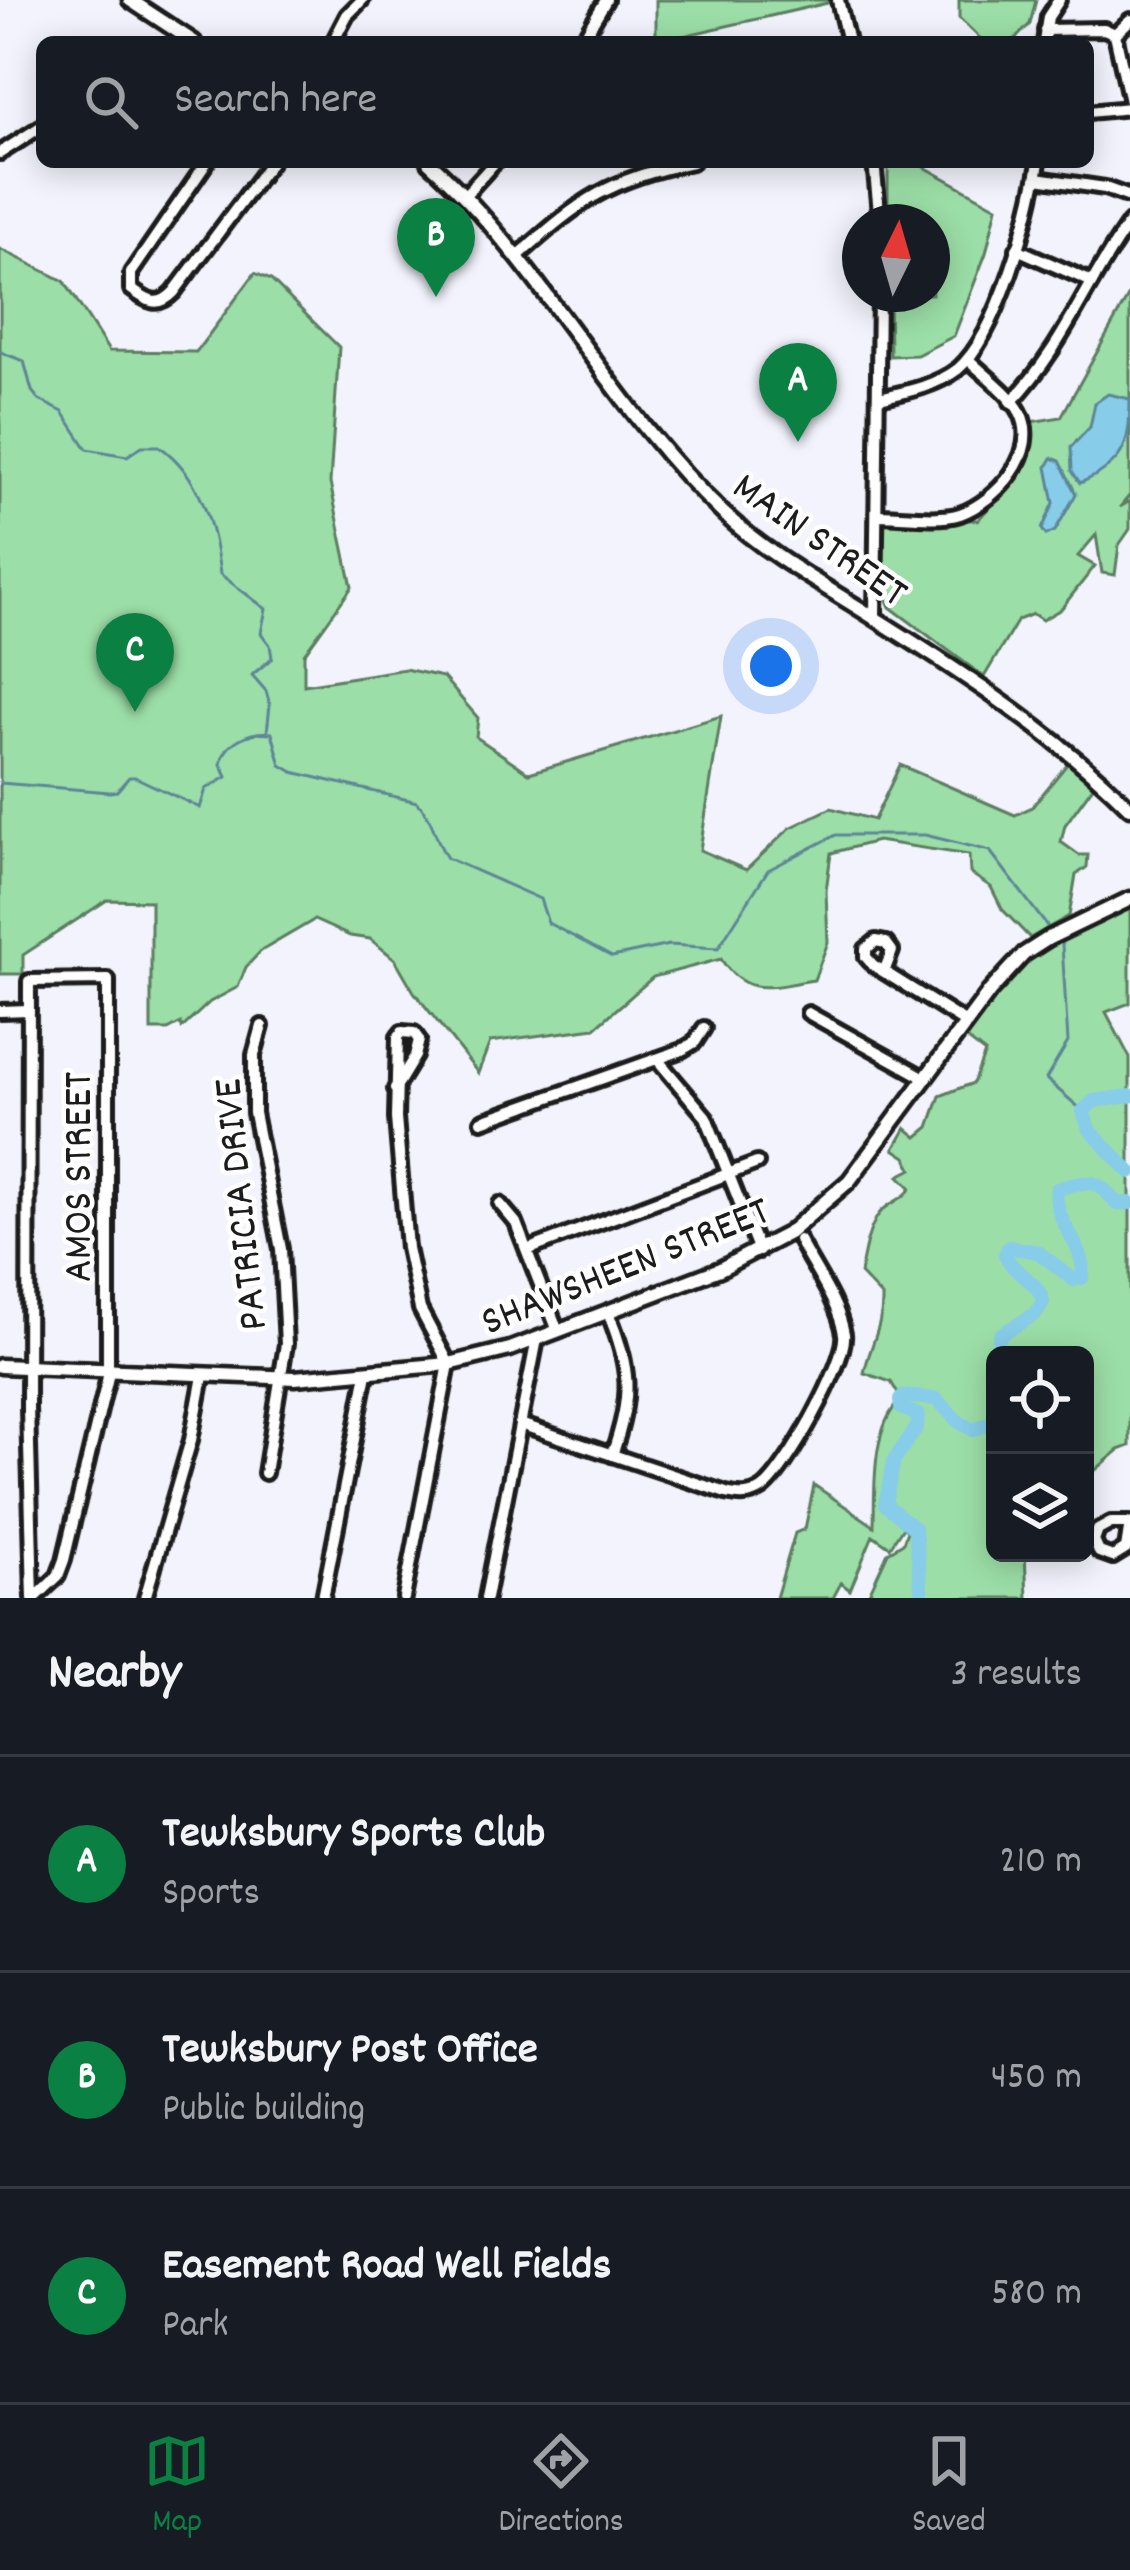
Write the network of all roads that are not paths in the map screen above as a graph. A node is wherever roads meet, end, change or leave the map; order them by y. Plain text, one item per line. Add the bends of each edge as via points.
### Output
1 (130, 0) edge
2 (362, 0) edge
3 (606, 0) edge
4 (838, 0) edge
5 (1059, 0) edge
6 (1130, 20) edge
7 (1115, 34) junction
8 (183, 36) edge
9 (335, 36) edge
10 (585, 36) edge
11 (846, 36) edge
12 (1045, 36) edge
13 (1130, 105) edge
14 (1094, 111) edge
15 (36, 130) edge
16 (0, 153) edge
17 (203, 168) edge
18 (267, 168) edge
19 (436, 168) edge
20 (490, 168) edge
21 (665, 168) edge
22 (875, 168) edge
23 (1038, 168) edge
24 (1036, 178) junction
25 (465, 195) junction
26 (1130, 197) edge
27 (878, 204) edge
28 (1130, 222) edge
29 (1017, 249) junction
30 (519, 255) junction
31 (1092, 282) junction
32 (879, 312) edge
33 (968, 358) junction
34 (879, 391) junction
35 (1011, 402) junction
36 (877, 510) junction
37 (875, 618) junction
38 (1130, 808) edge
39 (1130, 899) edge
40 (884, 972) dead end
41 (29, 1010) junction
42 (0, 1011) edge
43 (808, 1013) dead end
44 (966, 1023) junction
45 (262, 1026) dead end
46 (704, 1028) dead end
47 (657, 1059) junction
48 (925, 1078) junction
49 (395, 1089) junction
50 (482, 1120) dead end
51 (758, 1163) dead end
52 (729, 1174) junction
53 (500, 1204) dead end
54 (799, 1240) dead end
55 (527, 1250) junction
56 (759, 1251) junction
57 (608, 1312) junction
58 (558, 1331) junction
59 (537, 1339) junction
60 (448, 1364) junction
61 (0, 1366) edge
62 (29, 1367) junction
63 (109, 1373) junction
64 (367, 1373) junction
65 (203, 1376) junction
66 (283, 1378) junction
67 (520, 1424) junction
68 (612, 1455) junction
69 (265, 1473) dead end
70 (34, 1598) edge
71 (145, 1598) edge
72 (323, 1598) edge
73 (404, 1598) edge
74 (486, 1598) edge

1 - 8 main road
2 - 9 street
3 - 10 street
4 - 11 street
5 - 12 street
6 - 7 street
7 - 12 street
7 - 13 street
13 - 14 street
15 - 16 street
17 - 18 street via 130,273 131,289 152,303 174,292
19 - 25 main road, MAIN STREET
20 - 25 street
21 - 30 street via 607,187
22 - 27 street
23 - 24 street
24 - 26 street
24 - 29 street
25 - 30 main road, MAIN STREET
28 - 31 street
29 - 31 street
29 - 33 street
30 - 37 main road, MAIN STREET via 701,492 767,550
31 - 35 street via 1051,356
32 - 34 street
33 - 34 street via 944,378
33 - 35 street
34 - 36 street
35 - 36 street via 1025,433 1020,458 991,498 971,508
36 - 37 street
37 - 38 main road, MAIN STREET
39 - 44 main road, SHAWSHEEN STREET via 1024,954
40 - 44 street
41 - 42 street
41 - 62 street
41 - 63 street, AMOS STREET via 29,981 108,980
43 - 48 street
44 - 48 main road, SHAWSHEEN STREET
45 - 66 street, PATRICIA DRIVE via 254,1113 284,1268
46 - 47 street via 689,1046
47 - 50 street
47 - 52 street via 706,1117
48 - 56 main road, SHAWSHEEN STREET via 849,1181
49 - 49 street via 418,1051 414,1033 398,1035
49 - 60 street via 411,1273
51 - 52 street
52 - 55 street
52 - 56 street
53 - 55 street
54 - 68 street via 844,1346 774,1478 753,1494 735,1495
55 - 58 street
56 - 57 main road, SHAWSHEEN STREET
57 - 58 main road, SHAWSHEEN STREET
57 - 68 street via 629,1383
58 - 59 main road, SHAWSHEEN STREET
59 - 60 main road, SHAWSHEEN STREET
59 - 67 street
60 - 64 main road, SHAWSHEEN STREET
60 - 73 street
61 - 62 main road, SHAWSHEEN STREET
62 - 63 main road, SHAWSHEEN STREET
62 - 70 street
63 - 65 main road, SHAWSHEEN STREET
63 - 70 street, AMOS STREET via 64,1560
64 - 66 main road, SHAWSHEEN STREET
64 - 72 street
65 - 66 main road, SHAWSHEEN STREET
65 - 71 street
66 - 69 street, PATRICIA DRIVE
67 - 68 street
67 - 74 street

